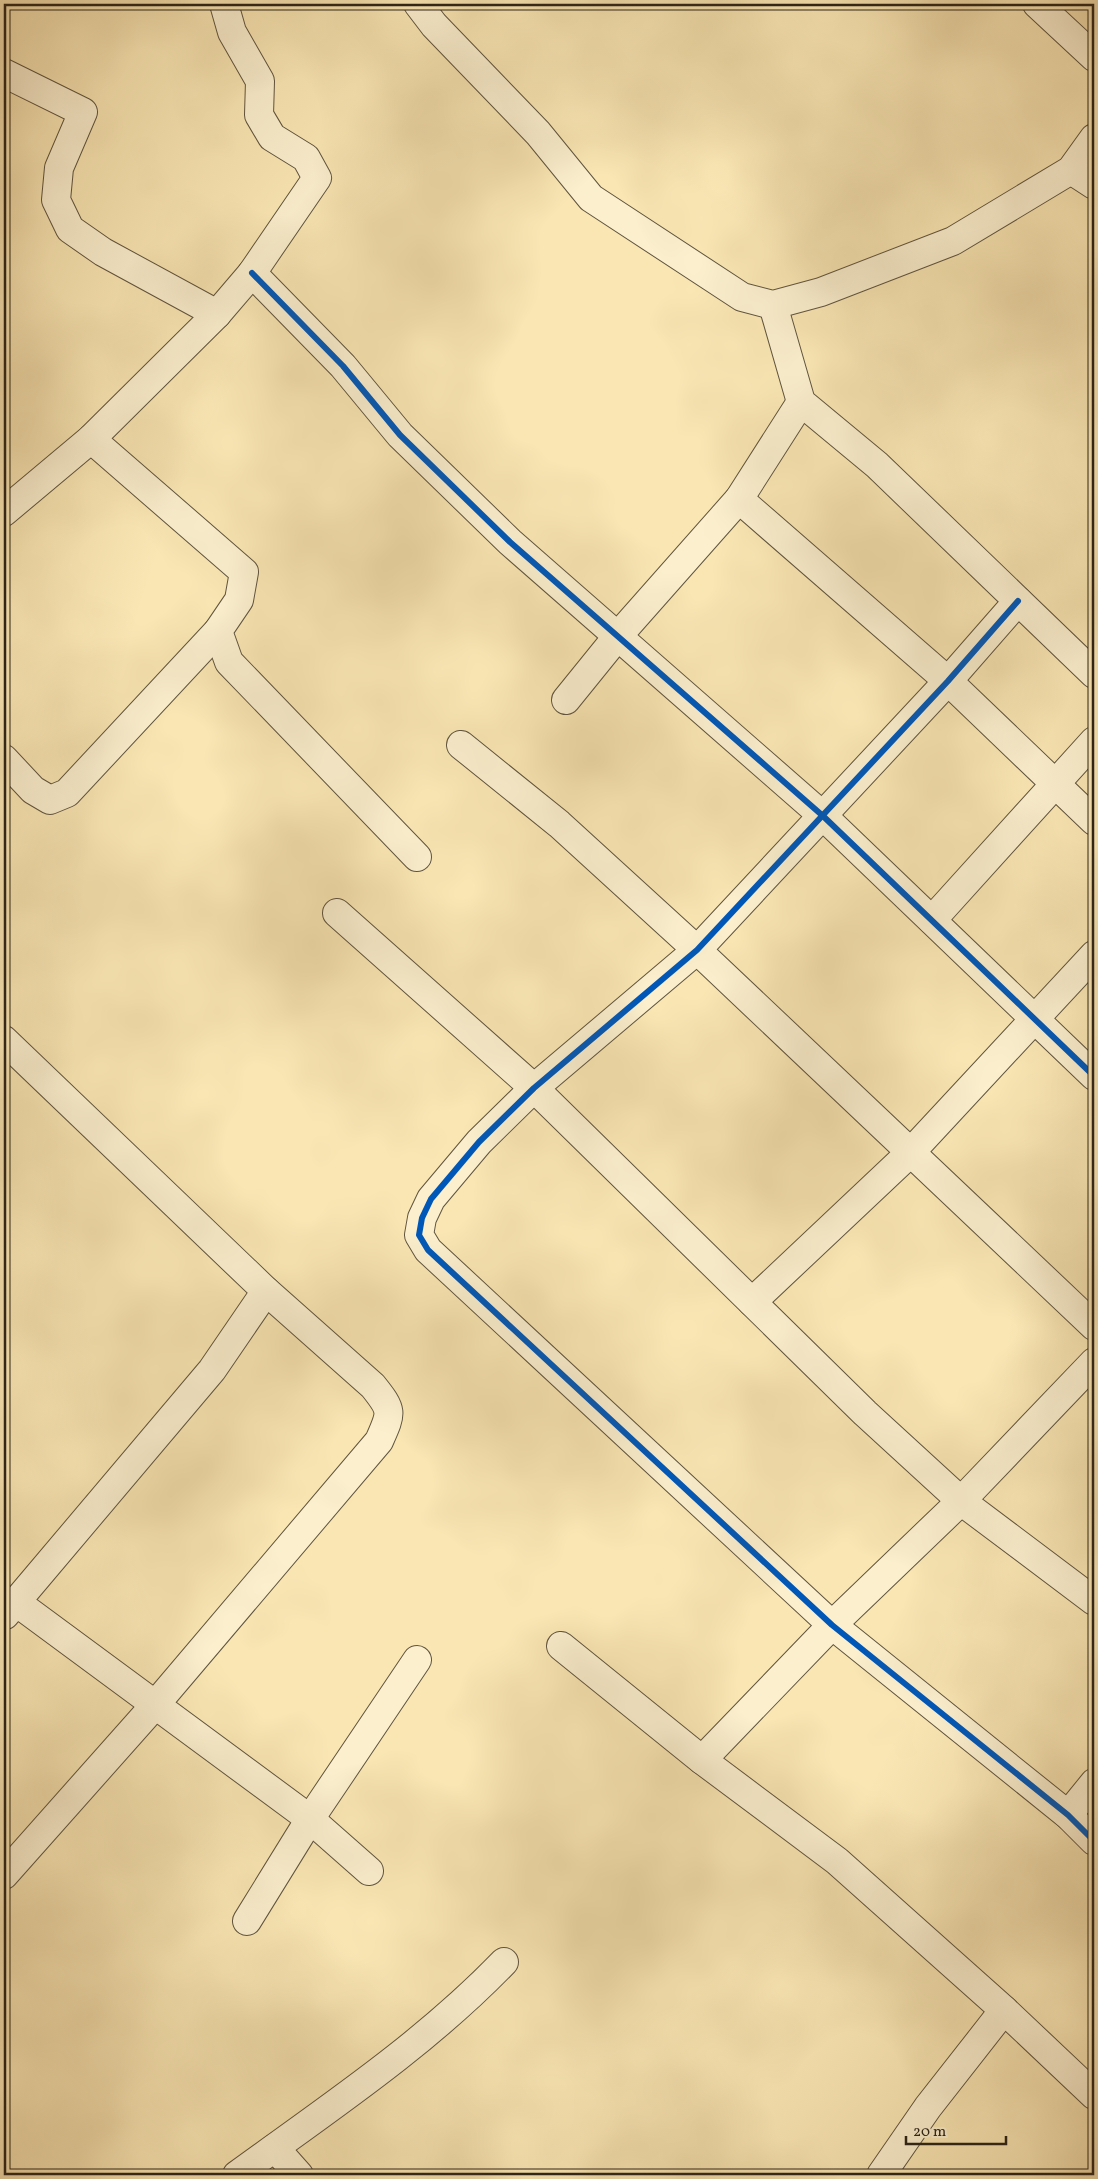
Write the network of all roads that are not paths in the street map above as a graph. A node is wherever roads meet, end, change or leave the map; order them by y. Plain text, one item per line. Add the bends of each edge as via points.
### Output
1 (224, 4) edge
2 (418, 4) edge
3 (1038, 4) edge
4 (1094, 57) edge
5 (4, 73) edge
6 (1094, 138) edge
7 (1071, 170) junction
8 (1094, 185) edge
9 (252, 273) junction
10 (773, 305) junction
11 (217, 314) junction
12 (801, 402) junction
13 (91, 439) junction
14 (739, 499) junction
15 (4, 512) edge
16 (1018, 601) junction
17 (218, 631) junction
18 (617, 636) junction
19 (1094, 674) edge
20 (948, 681) junction
21 (566, 700) dead end
22 (1094, 741) edge
23 (461, 745) dead end
24 (4, 759) edge
25 (1055, 783) junction
26 (823, 816) junction
27 (1094, 821) edge
28 (417, 857) dead end
29 (337, 913) dead end
30 (932, 920) junction
31 (697, 950) junction
32 (1094, 955) edge
33 (1035, 1019) junction
34 (4, 1040) edge
35 (1094, 1076) edge
36 (534, 1088) junction
37 (910, 1153) junction
38 (266, 1291) junction
39 (752, 1302) junction
40 (1094, 1326) edge
41 (1094, 1362) edge
42 (961, 1501) junction
43 (1094, 1601) edge
44 (10, 1609) edge
45 (832, 1625) junction
46 (561, 1646) dead end
47 (417, 1660) dead end
48 (155, 1706) junction
49 (702, 1760) junction
50 (1094, 1784) edge
51 (1068, 1815) junction
52 (310, 1819) junction
53 (1094, 1841) edge
54 (369, 1871) dead end
55 (4, 1875) edge
56 (247, 1921) dead end
57 (504, 1962) dead end
58 (1004, 2010) junction
59 (1094, 2095) edge
60 (275, 2148) junction
61 (237, 2175) edge
62 (299, 2175) edge
63 (882, 2175) edge

1 - 9 street via 232,32 260,81 259,115 272,136 306,158 317,178
2 - 10 street via 434,25 538,133 591,198 742,297
3 - 4 street
5 - 11 street via 83,112 59,168 56,200 70,229 103,252
6 - 7 street
7 - 8 street
7 - 10 street via 953,241 821,292
9 - 11 street
9 - 18 street via 343,366 400,435 510,542
10 - 12 street
11 - 13 street
12 - 14 street
12 - 16 street via 877,465
13 - 15 street
13 - 17 street via 244,572 239,600
14 - 18 street
14 - 20 street
16 - 19 street
16 - 20 street
17 - 24 street via 67,793 50,800 34,790
17 - 28 street via 229,662
18 - 21 street
18 - 26 street
20 - 25 street
20 - 26 street
22 - 25 street
23 - 31 street via 559,824
25 - 27 street
25 - 30 street
26 - 30 street
26 - 31 street
29 - 36 street
30 - 33 street
31 - 36 street
31 - 37 street
32 - 33 street
33 - 35 street
33 - 37 street
34 - 38 street
36 - 39 street
36 - 45 street via 479,1142 431,1199 422,1218 419,1235 428,1250
37 - 39 street
37 - 40 street
38 - 44 street via 212,1370
38 - 48 street via 373,1386 387,1404 389,1419 379,1441
39 - 42 street
41 - 42 street
42 - 43 street
42 - 45 street
44 - 48 street
45 - 49 street
45 - 51 street
46 - 49 street
47 - 52 street
48 - 52 street
48 - 55 street
49 - 58 street via 837,1861
50 - 51 street
51 - 53 street
52 - 54 street
52 - 56 street
57 - 60 street via 481,1986 407,2048
58 - 59 street
58 - 63 street via 928,2107
60 - 61 street
60 - 62 street

